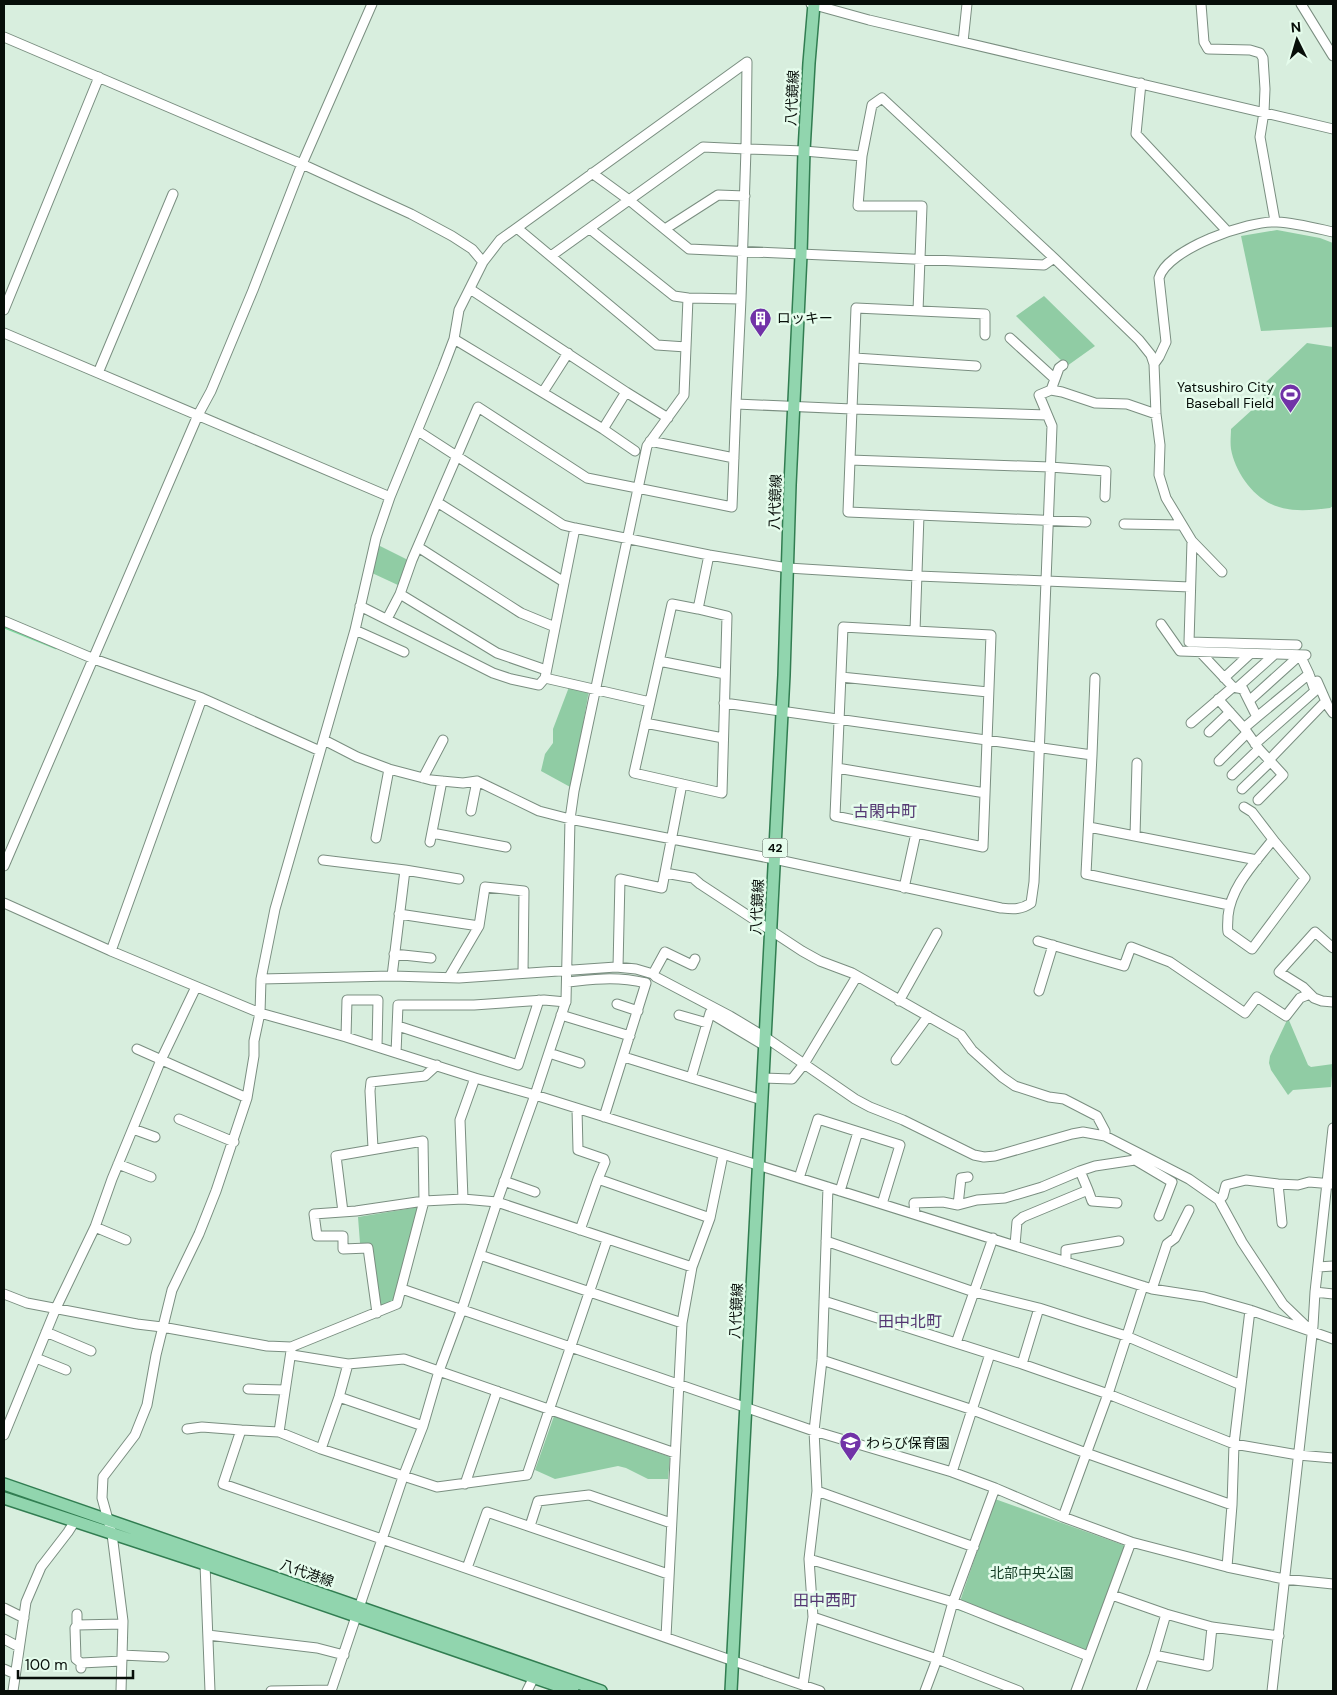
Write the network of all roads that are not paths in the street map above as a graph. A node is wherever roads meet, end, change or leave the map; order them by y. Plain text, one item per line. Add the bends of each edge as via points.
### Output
1 (372, 4) edge
2 (813, 4) edge
3 (967, 4) edge
4 (1201, 4) edge
5 (1301, 4) edge
6 (4, 37) edge
7 (963, 42) junction
8 (1333, 56) edge
9 (99, 77) junction
10 (1142, 84) junction
11 (1264, 112) junction
12 (1333, 129) edge
13 (746, 149) junction
14 (804, 151) junction
15 (862, 156) junction
16 (302, 164) junction
17 (592, 173) junction
18 (173, 194) dead end
19 (745, 196) junction
20 (629, 200) junction
21 (1275, 221) junction
22 (517, 228) junction
23 (590, 229) junction
24 (665, 229) junction
25 (1227, 231) junction
26 (1333, 232) edge
27 (743, 252) junction
28 (801, 255) junction
29 (551, 256) junction
30 (1054, 258) junction
31 (920, 259) junction
32 (483, 262) junction
33 (470, 289) junction
34 (688, 298) junction
35 (741, 299) junction
36 (4, 310) edge
37 (918, 312) junction
38 (4, 332) edge
39 (984, 334) dead end
40 (1010, 338) dead end
41 (454, 339) junction
42 (686, 347) junction
43 (568, 353) junction
44 (855, 358) junction
45 (1154, 364) junction
46 (1063, 365) dead end
47 (976, 366) dead end
48 (98, 373) junction
49 (1055, 379) junction
50 (1051, 390) junction
51 (543, 392) junction
52 (626, 392) junction
53 (736, 404) junction
54 (794, 406) junction
55 (852, 409) junction
56 (1156, 414) junction
57 (198, 415) junction
58 (1047, 415) junction
59 (668, 418) junction
60 (603, 429) junction
61 (418, 431) junction
62 (650, 441) junction
63 (635, 451) dead end
64 (457, 456) junction
65 (734, 458) junction
66 (850, 460) junction
67 (1050, 467) junction
68 (638, 488) junction
69 (390, 497) junction
70 (1105, 497) dead end
71 (437, 502) junction
72 (919, 515) junction
73 (1048, 520) junction
74 (1086, 522) dead end
75 (1124, 524) dead end
76 (1181, 525) junction
77 (575, 528) junction
78 (628, 539) junction
79 (1192, 541) junction
80 (418, 547) junction
81 (708, 555) junction
82 (788, 568) junction
83 (1222, 572) dead end
84 (918, 576) junction
85 (1046, 581) junction
86 (564, 582) junction
87 (1190, 587) junction
88 (400, 594) junction
89 (360, 606) junction
90 (698, 609) junction
91 (387, 619) junction
92 (4, 621) edge
93 (1161, 624) dead end
94 (555, 627) junction
95 (354, 630) junction
96 (915, 631) junction
97 (1292, 635) dead end
98 (1297, 645) junction
99 (404, 652) dead end
100 (1200, 652) junction
101 (1250, 654) junction
102 (1275, 654) junction
103 (1303, 655) junction
104 (94, 659) junction
105 (659, 661) junction
106 (545, 674) junction
107 (725, 674) junction
108 (1309, 674) junction
109 (841, 676) junction
110 (1096, 678) dead end
111 (1224, 678) junction
112 (1235, 688) junction
113 (596, 689) junction
114 (1315, 691) junction
115 (988, 692) junction
116 (202, 698) junction
117 (1218, 700) junction
118 (1248, 701) junction
119 (650, 702) junction
120 (724, 703) junction
121 (1324, 703) junction
122 (782, 712) junction
123 (1230, 712) junction
124 (1333, 713) edge
125 (1257, 717) junction
126 (839, 720) junction
127 (1191, 723) dead end
128 (645, 724) junction
129 (1246, 731) junction
130 (1209, 732) dead end
131 (723, 738) junction
132 (324, 740) junction
133 (443, 740) dead end
134 (987, 741) junction
135 (1257, 747) junction
136 (1039, 748) junction
137 (320, 751) junction
138 (1092, 755) junction
139 (1219, 761) dead end
140 (1269, 761) junction
141 (1137, 763) dead end
142 (837, 768) junction
143 (389, 770) junction
144 (1232, 775) dead end
145 (423, 778) junction
146 (442, 780) junction
147 (477, 781) junction
148 (682, 784) junction
149 (1242, 789) dead end
150 (985, 793) junction
151 (1258, 800) dead end
152 (1244, 807) dead end
153 (471, 811) dead end
154 (570, 819) junction
155 (1089, 827) junction
156 (916, 833) junction
157 (1135, 836) junction
158 (376, 838) dead end
159 (672, 838) junction
160 (1276, 842) junction
161 (506, 847) dead end
162 (774, 859) junction
163 (323, 860) dead end
164 (1257, 860) junction
165 (4, 866) edge
166 (405, 870) junction
167 (665, 873) junction
168 (459, 879) dead end
169 (904, 888) junction
170 (4, 903) edge
171 (1229, 904) junction
172 (399, 914) junction
173 (479, 926) junction
174 (771, 930) junction
175 (937, 933) dead end
176 (1038, 941) dead end
177 (1053, 945) junction
178 (1333, 948) edge
179 (111, 950) junction
180 (394, 954) junction
181 (431, 958) dead end
182 (695, 960) dead end
183 (618, 967) junction
184 (567, 970) junction
185 (523, 973) junction
186 (654, 974) junction
187 (392, 976) junction
188 (857, 976) junction
189 (449, 978) junction
190 (261, 979) junction
191 (567, 982) junction
192 (196, 987) junction
193 (1039, 991) dead end
194 (1310, 994) junction
195 (539, 1000) junction
196 (899, 1000) junction
197 (566, 1002) junction
198 (1333, 1002) edge
199 (617, 1004) dead end
200 (638, 1010) junction
201 (260, 1013) junction
202 (679, 1015) dead end
203 (561, 1016) junction
204 (928, 1016) junction
205 (707, 1023) junction
206 (398, 1026) junction
207 (630, 1036) junction
208 (346, 1037) junction
209 (765, 1041) junction
210 (377, 1047) junction
211 (137, 1049) dead end
212 (396, 1053) junction
213 (549, 1053) junction
214 (624, 1057) junction
215 (161, 1060) junction
216 (896, 1060) dead end
217 (580, 1063) dead end
218 (804, 1064) junction
219 (437, 1065) junction
220 (475, 1078) junction
221 (690, 1078) junction
222 (763, 1078) junction
223 (536, 1095) junction
224 (248, 1098) junction
225 (762, 1100) junction
226 (578, 1109) junction
227 (604, 1117) junction
228 (179, 1120) dead end
229 (1333, 1128) edge
230 (132, 1129) junction
231 (858, 1132) junction
232 (1105, 1136) junction
233 (155, 1137) dead end
234 (234, 1142) junction
235 (373, 1148) junction
236 (724, 1155) junction
237 (1136, 1157) junction
238 (118, 1164) junction
239 (760, 1166) junction
240 (1080, 1171) junction
241 (151, 1177) dead end
242 (799, 1178) junction
243 (961, 1178) dead end
244 (598, 1179) junction
245 (504, 1181) junction
246 (1278, 1184) junction
247 (1330, 1184) edge
248 (828, 1187) junction
249 (1088, 1190) junction
250 (840, 1191) junction
251 (535, 1192) dead end
252 (462, 1200) junction
253 (1219, 1200) junction
254 (424, 1201) junction
255 (497, 1202) junction
256 (1117, 1203) dead end
257 (882, 1204) junction
258 (958, 1205) junction
259 (1189, 1210) dead end
260 (343, 1212) junction
261 (915, 1214) junction
262 (1159, 1216) dead end
263 (710, 1218) junction
264 (1282, 1223) dead end
265 (95, 1227) junction
266 (580, 1230) junction
267 (993, 1238) junction
268 (126, 1240) dead end
269 (607, 1240) junction
270 (826, 1240) junction
271 (1115, 1240) dead end
272 (1015, 1245) junction
273 (480, 1255) junction
274 (1066, 1262) junction
275 (1333, 1266) edge
276 (692, 1267) junction
277 (1318, 1267) junction
278 (1148, 1287) junction
279 (402, 1289) junction
280 (590, 1292) junction
281 (974, 1292) junction
282 (1315, 1292) junction
283 (4, 1294) edge
284 (1333, 1294) edge
285 (824, 1301) junction
286 (56, 1308) junction
287 (462, 1308) junction
288 (1039, 1308) junction
289 (1250, 1310) junction
290 (377, 1313) junction
291 (682, 1322) junction
292 (162, 1327) junction
293 (46, 1332) junction
294 (1312, 1332) junction
295 (1126, 1336) junction
296 (1333, 1339) edge
297 (956, 1343) junction
298 (570, 1347) junction
299 (91, 1351) dead end
300 (291, 1351) junction
301 (990, 1354) junction
302 (36, 1358) junction
303 (822, 1360) junction
304 (348, 1364) junction
305 (1022, 1364) junction
306 (66, 1370) dead end
307 (439, 1371) junction
308 (679, 1384) junction
309 (1241, 1385) junction
310 (248, 1389) dead end
311 (285, 1390) junction
312 (496, 1391) junction
313 (1108, 1394) junction
314 (339, 1397) junction
315 (745, 1406) junction
316 (549, 1408) junction
317 (973, 1410) junction
318 (423, 1426) junction
319 (186, 1428) dead end
320 (240, 1430) junction
321 (814, 1431) junction
322 (278, 1432) junction
323 (4, 1435) edge
324 (1234, 1444) junction
325 (321, 1448) junction
326 (675, 1453) junction
327 (1086, 1453) junction
328 (1298, 1455) junction
329 (1333, 1458) edge
330 (952, 1472) junction
331 (403, 1477) junction
332 (4, 1484) edge
333 (465, 1484) junction
334 (995, 1488) junction
335 (817, 1491) junction
336 (4, 1498) edge
337 (1232, 1505) junction
338 (1063, 1517) junction
339 (107, 1519) junction
340 (76, 1521) junction
341 (671, 1523) junction
342 (530, 1526) junction
343 (112, 1534) junction
344 (382, 1540) junction
345 (1131, 1542) junction
346 (974, 1547) junction
347 (809, 1558) junction
348 (205, 1564) junction
349 (1227, 1567) junction
350 (467, 1568) junction
351 (668, 1574) junction
352 (1284, 1579) junction
353 (1333, 1584) edge
354 (1112, 1595) junction
355 (953, 1602) junction
356 (4, 1608) edge
357 (357, 1612) junction
358 (77, 1614) dead end
359 (1166, 1614) junction
360 (812, 1617) junction
361 (24, 1618) junction
362 (123, 1624) junction
363 (78, 1625) junction
364 (1212, 1627) junction
365 (208, 1635) junction
366 (1279, 1636) junction
367 (666, 1637) junction
368 (4, 1639) edge
369 (19, 1647) junction
370 (344, 1655) junction
371 (1154, 1655) junction
372 (1088, 1656) junction
373 (164, 1657) dead end
374 (122, 1658) junction
375 (937, 1659) junction
376 (733, 1660) junction
377 (4, 1669) edge
378 (15, 1674) junction
379 (534, 1677) junction
380 (803, 1685) junction
381 (13, 1691) edge
382 (121, 1691) edge
383 (210, 1691) edge
384 (271, 1691) edge
385 (331, 1691) edge
386 (527, 1691) edge
387 (573, 1691) edge
388 (601, 1691) edge
389 (731, 1691) edge
390 (820, 1691) edge
391 (925, 1691) edge
392 (1019, 1691) edge
393 (1076, 1691) edge
394 (1141, 1691) edge
395 (1272, 1691) edge

1 - 16 street
2 - 7 street
2 - 14 main road, 八代鏡線 / 42
3 - 7 street
4 - 11 street via 1204,42 1208,49 1250,50 1260,53 1263,58
5 - 8 street
6 - 9 street
7 - 10 street
9 - 16 street
9 - 36 street
10 - 11 street
10 - 25 street via 1136,134
11 - 12 street
11 - 21 street via 1260,138
13 - 14 street
13 - 17 street via 747,62
13 - 19 street
13 - 20 street via 704,147
14 - 15 street
14 - 28 main road, 八代鏡線 / 42
15 - 30 street via 872,105 882,98
15 - 31 street via 858,206 922,206
16 - 32 street via 452,236 472,249
16 - 57 street via 249,299
17 - 20 street
17 - 22 street
18 - 48 street
19 - 24 street via 718,195
19 - 27 street
20 - 23 street
20 - 24 street
21 - 25 street
21 - 26 street
22 - 29 street
22 - 32 street via 500,240
23 - 29 street
23 - 34 street via 674,296
24 - 27 street via 690,249
25 - 45 street via 1192,248 1167,264 1162,271 1159,278 1166,342
27 - 28 street
27 - 35 street
28 - 31 street
28 - 54 main road, 八代鏡線 / 42
29 - 42 street via 657,345
30 - 31 street via 1044,265
30 - 45 street via 1139,340
31 - 37 street
32 - 33 street
33 - 41 street via 459,310
33 - 43 street
34 - 35 street
34 - 42 street
35 - 53 street
37 - 39 street via 985,314
37 - 44 street via 856,308
38 - 48 street
40 - 49 street
41 - 51 street
41 - 61 street
42 - 59 street via 684,395
43 - 51 street
43 - 52 street
44 - 47 street
44 - 55 street
45 - 56 street
46 - 49 street
48 - 57 street
49 - 50 street
50 - 56 street via 1095,403 1127,404
50 - 58 street via 1038,395
51 - 60 street
52 - 59 street
52 - 60 street
53 - 54 street
53 - 65 street
54 - 55 street
54 - 82 main road, 八代鏡線 / 42
55 - 58 street
55 - 66 street
56 - 76 street via 1160,475 1166,498
57 - 69 street
57 - 104 street
58 - 67 street via 1052,426
59 - 62 street
60 - 63 street
61 - 64 street
61 - 69 street
62 - 65 street
62 - 68 street
64 - 68 street via 478,408 587,478
64 - 71 street
64 - 77 street
65 - 68 street via 732,507
66 - 67 street
66 - 72 street via 848,512
67 - 70 street via 1106,471
67 - 73 street
68 - 78 street
69 - 89 street via 376,538
71 - 80 street
71 - 86 street
72 - 73 street
72 - 84 street
73 - 74 street
73 - 85 street
75 - 76 street
76 - 79 street
77 - 78 street
77 - 86 street
78 - 81 street
78 - 113 street
79 - 83 street
79 - 87 street
80 - 88 street
80 - 94 street via 521,614
81 - 82 street
81 - 90 street
82 - 84 street
82 - 122 main road, 八代鏡線 / 42
84 - 85 street
84 - 96 street
85 - 87 street
85 - 136 street
86 - 94 street
87 - 98 street via 1189,642
88 - 91 street
88 - 106 street via 497,652
89 - 91 street
89 - 95 street
90 - 105 street via 672,604
90 - 107 street via 727,616
91 - 106 street via 493,673 539,685
92 - 104 street
93 - 100 street via 1180,651
94 - 106 street
95 - 99 street
95 - 132 street
96 - 109 street via 843,627
96 - 115 street via 991,635
97 - 98 street
98 - 103 street
100 - 101 street
100 - 111 street
101 - 102 street
101 - 111 street
102 - 103 street
102 - 112 street
103 - 108 street
103 - 118 street
103 - 121 street
104 - 116 street
104 - 165 street
105 - 107 street
105 - 119 street
106 - 113 street
107 - 120 street
108 - 114 street
108 - 125 street
109 - 115 street
109 - 126 street
110 - 138 street
111 - 112 street
112 - 117 street
112 - 118 street via 1242,689
113 - 119 street
113 - 154 street
114 - 121 street
114 - 135 street
115 - 134 street
116 - 137 street
116 - 179 street
117 - 123 street
117 - 127 street
118 - 125 street
119 - 128 street
120 - 122 street
120 - 131 street
121 - 124 street
121 - 140 street
122 - 126 street
122 - 162 main road, 八代鏡線 / 42
123 - 129 street
123 - 130 street
125 - 129 street
126 - 134 street
126 - 142 street
128 - 131 street
128 - 148 street via 634,773
129 - 135 street
129 - 139 street
131 - 148 street via 722,793
132 - 137 street
132 - 143 street
133 - 145 street
134 - 136 street
134 - 150 street
135 - 140 street
135 - 144 street
136 - 138 street
136 - 169 street via 1031,903 1015,910
137 - 190 street via 275,909
138 - 155 street
140 - 149 street
140 - 151 street via 1283,774
141 - 157 street
142 - 150 street
142 - 156 street via 835,816
143 - 145 street
143 - 158 street
145 - 146 street
146 - 147 street
146 - 161 street via 431,837
147 - 153 street
147 - 154 street via 539,811
148 - 159 street
150 - 156 street via 983,847
152 - 160 street via 1252,812
154 - 159 street
154 - 184 street
155 - 157 street
155 - 171 street via 1086,874
156 - 169 street
157 - 164 street
159 - 162 street
159 - 167 street
160 - 164 street via 1270,842
160 - 171 street via 1305,878 1252,949 1228,932
162 - 169 street
162 - 174 main road, 八代鏡線 / 42
163 - 166 street
164 - 171 street via 1235,889
166 - 168 street
166 - 172 street
167 - 174 street via 693,878
167 - 183 street via 662,888 620,880
170 - 179 street
172 - 173 street
172 - 180 street
173 - 185 street via 485,887 524,890
173 - 189 street
174 - 188 street via 820,961
174 - 209 main road, 八代鏡線 / 42
175 - 196 street
176 - 177 street
177 - 193 street
177 - 194 street via 1124,966 1131,947 1170,962 1245,1014 1257,997 1286,1016 1300,998
178 - 194 street via 1315,932 1279,972
179 - 192 street
180 - 181 street
180 - 187 street
182 - 186 street via 692,965 665,952
183 - 184 street
183 - 186 street
184 - 185 street
184 - 191 street
185 - 189 street
186 - 209 street via 656,978 730,1016
187 - 189 street
187 - 190 street
188 - 196 street
188 - 218 street
190 - 201 street
191 - 197 street
191 - 200 street via 626,978 646,983
192 - 201 street
192 - 215 street
194 - 198 street via 1322,1001
195 - 197 street
195 - 206 street via 474,1005 398,1005
195 - 206 street via 518,1065
196 - 204 street
197 - 203 street
199 - 200 street
200 - 207 street
201 - 208 street
201 - 224 street
202 - 205 street
203 - 207 street
203 - 213 street
204 - 216 street
204 - 232 street via 961,1035 972,1050 1015,1086 1064,1099 1096,1116
205 - 209 street via 710,1014
205 - 221 street
206 - 212 street
207 - 214 street
208 - 210 street
208 - 210 street via 347,1000 378,1000
209 - 218 street
209 - 222 main road, 八代鏡線 / 42
210 - 212 street
211 - 215 street
212 - 219 street
213 - 217 street
213 - 223 street
214 - 221 street
214 - 227 street
215 - 224 street
215 - 230 street
218 - 222 street via 792,1079
218 - 232 street via 870,1107 974,1155 995,1156 1078,1133
219 - 220 street
219 - 235 street via 425,1076 372,1082
220 - 223 street
220 - 252 street via 460,1120
221 - 225 street
222 - 225 main road, 八代鏡線 / 42
223 - 226 street
223 - 245 street
224 - 234 street
225 - 239 main road, 八代鏡線 / 42
226 - 227 street
226 - 244 street via 578,1150 605,1162
227 - 236 street
228 - 234 street
229 - 247 street
230 - 233 street
230 - 238 street
231 - 242 street via 818,1119
231 - 250 street
231 - 257 street via 900,1145
232 - 237 street
234 - 292 street via 199,1234 172,1290
235 - 254 street via 423,1141
235 - 260 street via 336,1156
236 - 239 street
236 - 263 street
237 - 240 street
237 - 253 street via 1189,1179
237 - 262 street via 1172,1182
238 - 241 street
238 - 265 street
239 - 242 street
239 - 315 main road, 八代鏡線 / 42
240 - 249 street
240 - 258 street via 1005,1198
242 - 248 street
243 - 258 street
244 - 263 street
244 - 266 street
245 - 251 street
245 - 255 street
246 - 247 street
246 - 253 street via 1246,1180 1226,1185
246 - 264 street
247 - 277 street
248 - 250 street
248 - 270 street
249 - 256 street via 1092,1201
249 - 272 street via 1023,1216 1017,1222
250 - 257 street
252 - 254 street
252 - 255 street
253 - 294 street via 1283,1304
254 - 260 street
254 - 279 street
255 - 266 street
255 - 273 street
257 - 261 street
258 - 261 street via 914,1203
259 - 278 street via 1175,1238 1167,1244
260 - 290 street via 314,1214 317,1236 343,1236 344,1249 368,1248
261 - 267 street
263 - 276 street
265 - 268 street
265 - 286 street
266 - 269 street
267 - 272 street
267 - 281 street
269 - 276 street
269 - 280 street
270 - 281 street
270 - 285 street
271 - 274 street via 1066,1250
272 - 274 street
273 - 280 street
273 - 287 street
274 - 278 street
275 - 277 street
276 - 291 street
277 - 282 street
278 - 289 street via 1204,1297
278 - 295 street
279 - 287 street
279 - 290 street via 397,1304
280 - 291 street
280 - 298 street
281 - 288 street
281 - 297 street
282 - 284 street
282 - 294 street
283 - 286 street via 27,1303
285 - 297 street
285 - 303 street
286 - 292 street
286 - 293 street
287 - 298 street
287 - 307 street
288 - 295 street
288 - 305 street
289 - 294 street
289 - 309 street
290 - 300 street
291 - 308 street
292 - 300 street
292 - 339 street via 144,1413 135,1434 103,1477 102,1498
293 - 299 street
293 - 302 street
294 - 296 street
294 - 328 street
295 - 309 street
295 - 313 street
297 - 301 street
298 - 308 street
298 - 316 street
300 - 304 street
300 - 311 street
301 - 305 street
301 - 317 street
302 - 306 street
302 - 323 street
303 - 317 street
303 - 321 street
304 - 307 street via 404,1359
304 - 314 street
305 - 313 street
307 - 312 street
307 - 318 street
308 - 315 street
308 - 326 street
309 - 324 street
310 - 311 street
311 - 322 street
312 - 316 street
312 - 333 street
313 - 324 street
313 - 327 street
314 - 318 street
314 - 325 street
315 - 321 street
315 - 376 main road, 八代鏡線 / 42
316 - 326 street
316 - 333 street via 527,1476
317 - 327 street
317 - 330 street
318 - 331 street
319 - 320 street
320 - 322 street
320 - 344 street via 223,1484
321 - 330 street
321 - 335 street
322 - 325 street
324 - 328 street
324 - 337 street
325 - 331 street
326 - 341 street
327 - 337 street
327 - 338 street
328 - 329 street
328 - 352 street
330 - 334 street
331 - 333 street via 437,1487
331 - 344 street
332 - 339 main road, 八代港線
334 - 338 street
334 - 346 street
335 - 346 street
335 - 347 street
336 - 340 main road, 八代港線
337 - 349 street
338 - 345 street
339 - 343 street
339 - 357 main road, 八代港線
340 - 343 main road, 八代港線
340 - 361 street via 41,1567 26,1602
341 - 342 street via 589,1495 538,1501
341 - 351 street
342 - 350 street via 487,1512
342 - 351 street
343 - 348 main road, 八代港線
343 - 362 street
344 - 350 street
344 - 357 street
345 - 349 street
345 - 354 street
346 - 355 street
347 - 355 street
347 - 360 street
348 - 357 main road, 八代港線
348 - 365 street
349 - 352 street
350 - 367 street
351 - 367 street
352 - 353 street
352 - 366 street
354 - 359 street
354 - 372 street
355 - 372 street
355 - 375 street
356 - 361 street
357 - 370 street
357 - 379 main road, 八代港線
357 - 388 main road, 八代港線
358 - 363 street
359 - 364 street
359 - 371 street
360 - 375 street
360 - 380 street
361 - 369 street
362 - 363 street
362 - 374 street
363 - 374 street via 75,1628 76,1659 81,1666
364 - 366 street
364 - 371 street via 1208,1666
365 - 370 street via 317,1648
365 - 383 street
366 - 395 street
367 - 376 street
368 - 369 street
369 - 378 street
370 - 385 street
371 - 394 street
372 - 393 street
373 - 374 street
374 - 382 street
375 - 391 street
375 - 392 street
376 - 380 street
376 - 389 main road, 八代鏡線 / 42
377 - 378 street
378 - 381 street
379 - 386 street
379 - 387 main road, 八代港線
380 - 390 street
384 - 385 street

